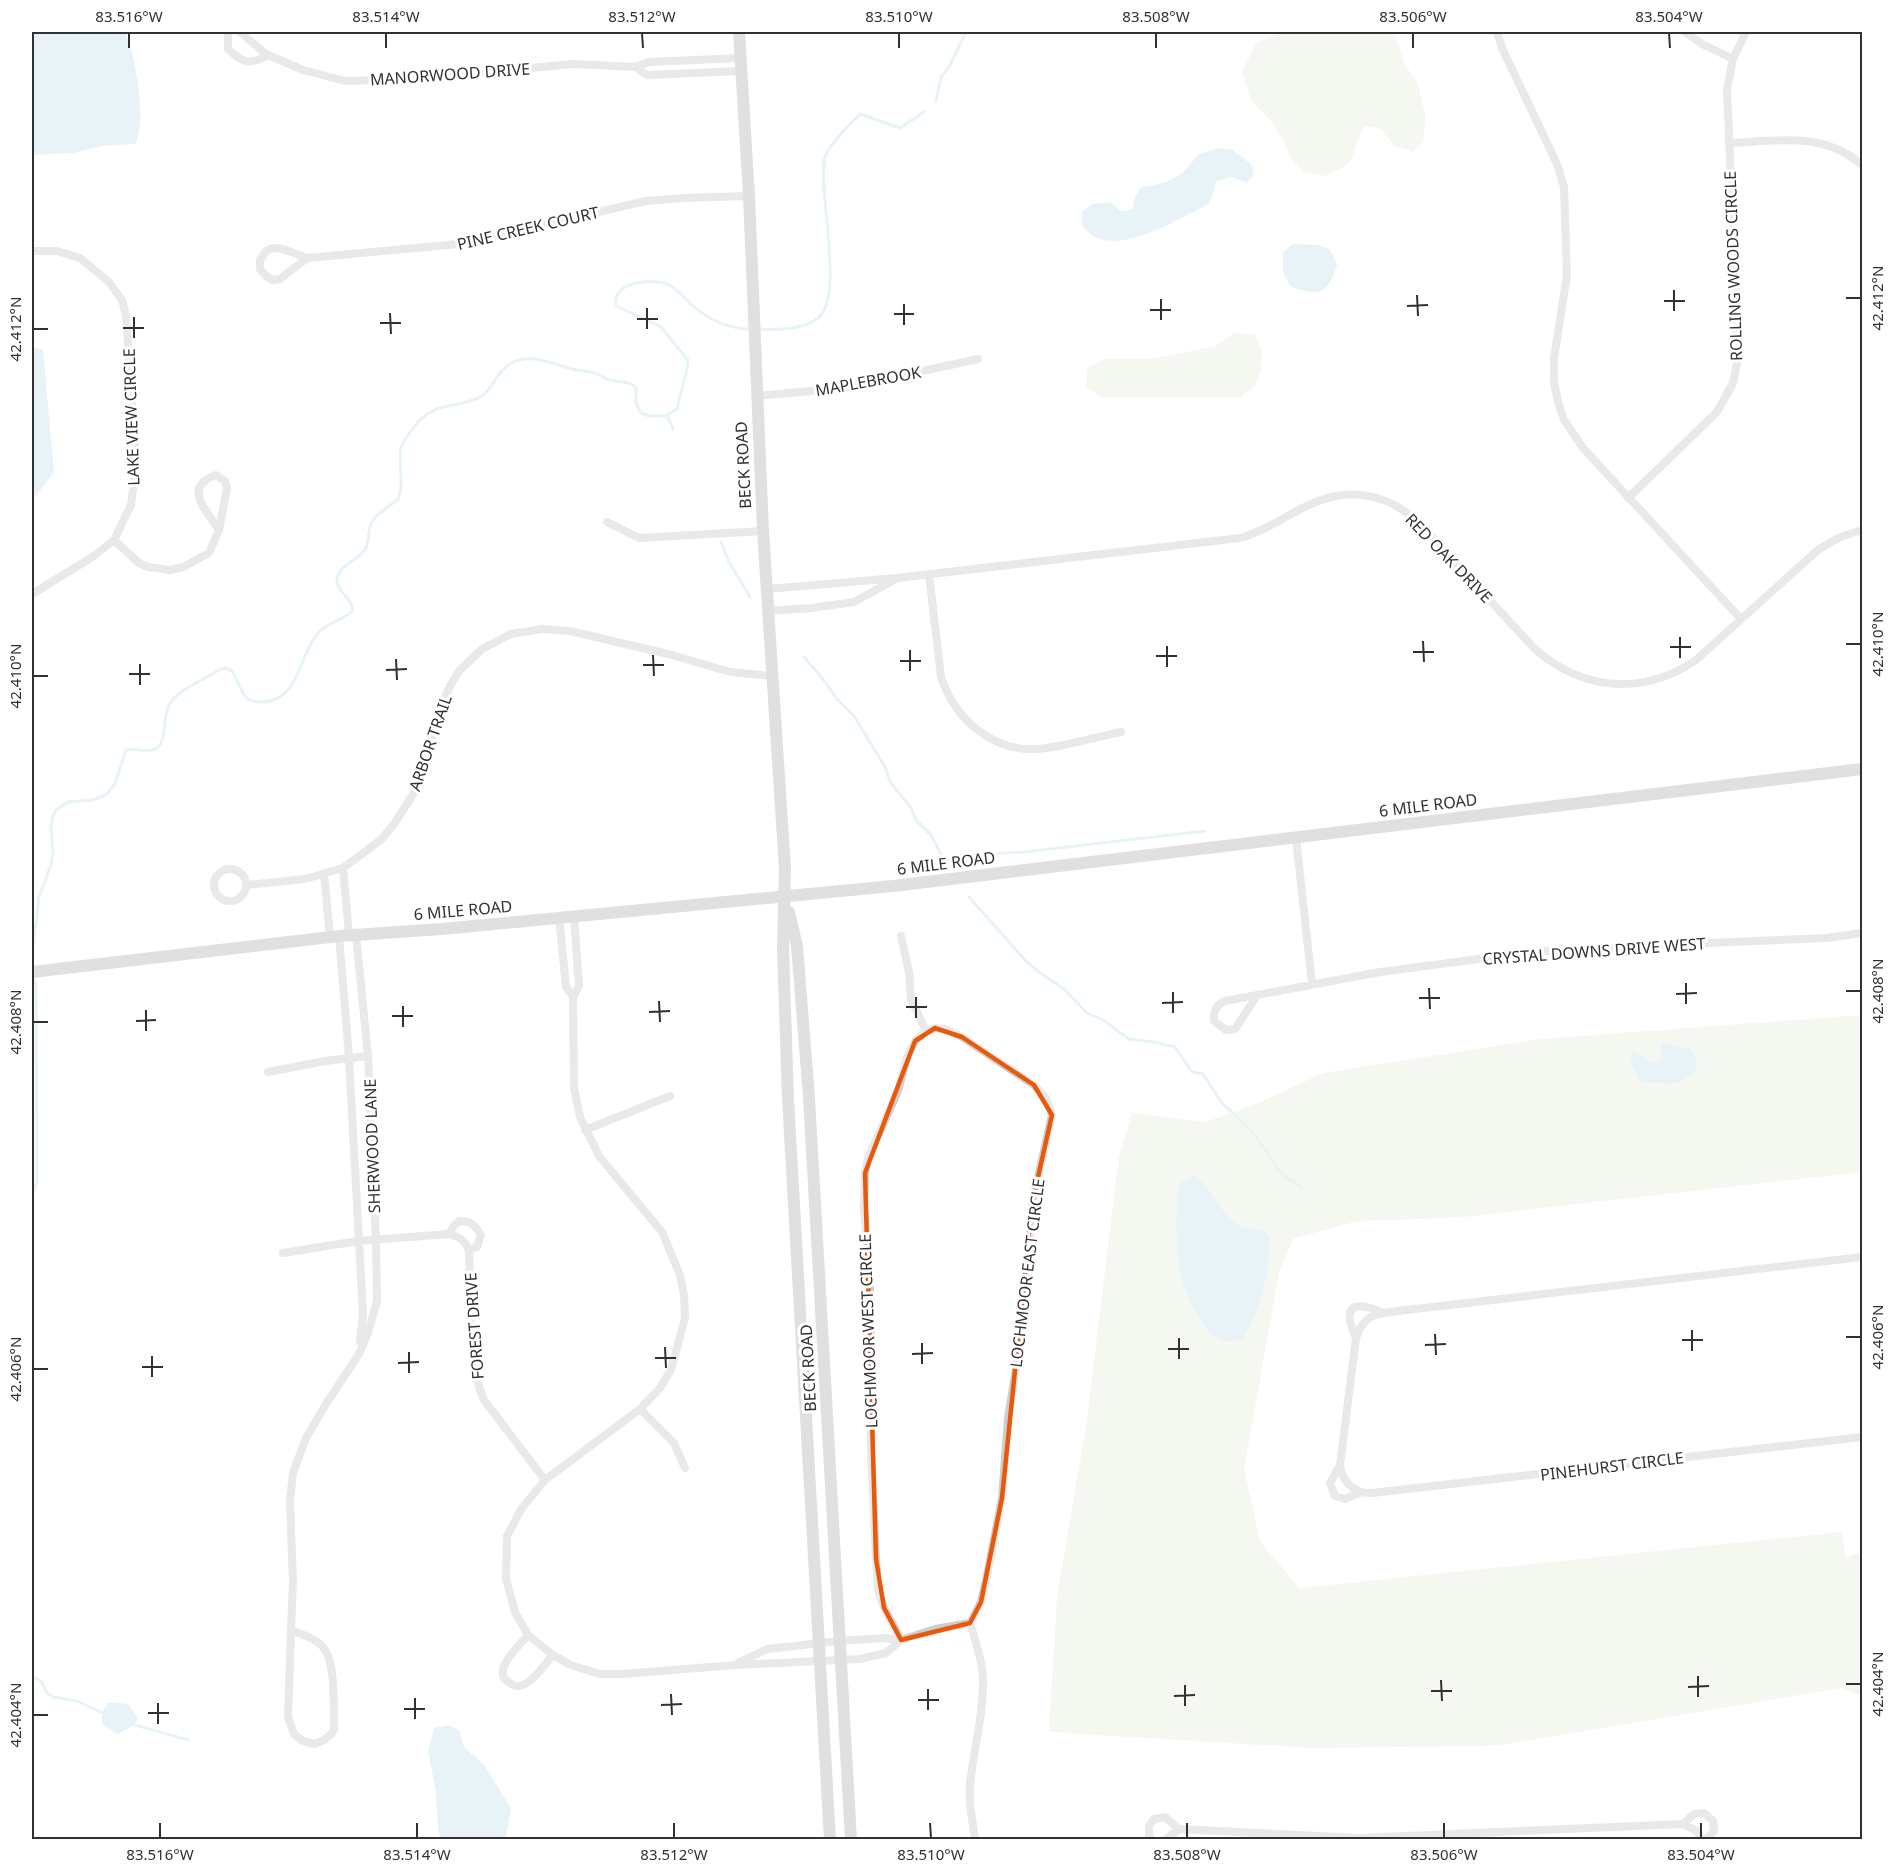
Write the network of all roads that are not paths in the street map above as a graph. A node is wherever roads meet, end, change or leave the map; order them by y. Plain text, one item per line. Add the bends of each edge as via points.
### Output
1 (228, 32) edge
2 (240, 32) edge
3 (739, 32) edge
4 (1497, 32) edge
5 (1685, 32) edge
6 (1746, 32) edge
7 (269, 56) junction
8 (1733, 59) junction
9 (741, 64) junction
10 (635, 67) junction
11 (1729, 143) junction
12 (1863, 165) edge
13 (748, 196) junction
14 (32, 251) edge
15 (307, 258) junction
16 (978, 359) dead end
17 (756, 396) junction
18 (1628, 498) junction
19 (607, 522) dead end
20 (219, 530) junction
21 (763, 531) junction
22 (1863, 531) edge
23 (114, 540) junction
24 (928, 574) junction
25 (897, 578) junction
26 (767, 589) junction
27 (32, 594) edge
28 (769, 611) junction
29 (1741, 620) junction
30 (772, 676) junction
31 (1121, 732) dead end
32 (1863, 769) edge
33 (1296, 838) junction
34 (343, 868) junction
35 (324, 874) junction
36 (247, 885) dead end
37 (786, 896) junction
38 (574, 916) junction
39 (559, 917) junction
40 (1863, 933) edge
41 (344, 936) junction
42 (901, 936) dead end
43 (36, 971) edge
44 (1311, 984) junction
45 (573, 997) junction
46 (1256, 997) junction
47 (926, 1031) junction
48 (368, 1056) junction
49 (349, 1058) junction
50 (268, 1072) dead end
51 (670, 1096) dead end
52 (585, 1130) junction
53 (449, 1234) junction
54 (358, 1241) junction
55 (376, 1241) junction
56 (469, 1251) junction
57 (283, 1253) dead end
58 (1863, 1257) edge
59 (1383, 1313) junction
60 (1356, 1338) junction
61 (359, 1354) junction
62 (640, 1409) junction
63 (1863, 1437) edge
64 (1340, 1465) junction
65 (685, 1468) dead end
66 (545, 1480) junction
67 (1361, 1492) junction
68 (970, 1623) junction
69 (291, 1630) junction
70 (528, 1635) junction
71 (901, 1640) junction
72 (840, 1641) junction
73 (819, 1643) junction
74 (552, 1655) junction
75 (842, 1659) junction
76 (821, 1661) junction
77 (735, 1665) junction
78 (1683, 1824) junction
79 (1179, 1829) junction
80 (830, 1839) edge
81 (851, 1839) edge
82 (975, 1839) edge
83 (1152, 1839) edge
84 (1165, 1839) edge
85 (1704, 1839) edge

1 - 7 street via 228,50 241,61 255,62
2 - 7 street, MANORWOOD DRIVE
3 - 9 main road, BECK ROAD
4 - 18 street via 1564,187 1568,275 1554,358 1558,402 1576,440
5 - 8 street
6 - 8 street, ROLLING WOODS CIRCLE
7 - 10 street, MANORWOOD DRIVE via 345,81 418,79 573,64
8 - 11 street, ROLLING WOODS CIRCLE via 1727,88
9 - 10 street, MANORWOOD DRIVE via 649,62
9 - 10 street, MANORWOOD DRIVE via 647,75
9 - 13 main road, BECK ROAD
11 - 12 street via 1813,141 1840,148
11 - 18 street, ROLLING WOODS CIRCLE via 1738,345 1732,383 1724,403 1710,421
13 - 15 street, PINE CREEK COURT via 646,201 459,244
13 - 17 main road, BECK ROAD
14 - 23 street, LAKE VIEW CIRCLE via 57,251 80,258 109,282 122,300 136,463 132,505
15 - 15 street, PINE CREEK COURT via 280,279 273,280 260,269 260,260 273,248
16 - 17 street, MAPLEBROOK via 844,388
17 - 21 main road, BECK ROAD
18 - 29 street
19 - 21 street via 639,538
20 - 20 street via 227,488 216,475 204,479 199,486 199,498
20 - 23 street via 209,553 171,570 139,563
21 - 26 main road, BECK ROAD
22 - 29 street, RED OAK DRIVE via 1818,549
23 - 27 street, LAKE VIEW CIRCLE
24 - 25 street, RED OAK DRIVE
24 - 29 street, RED OAK DRIVE via 1240,538 1267,529 1318,501 1355,494 1383,500 1410,516 1535,649 1558,667 1582,678 1624,684 1667,677 1696,660
24 - 31 street via 945,690 957,710 978,731 1005,745 1025,749
25 - 26 street, RED OAK DRIVE
25 - 28 street, RED OAK DRIVE via 854,602
26 - 28 main road, BECK ROAD
28 - 30 main road, BECK ROAD
30 - 34 street, ARBOR TRAIL via 730,672 554,629 525,631 495,642 469,661 450,686 407,805 381,839
30 - 37 main road, BECK ROAD
32 - 33 main road, 6 MILE ROAD
33 - 37 main road, 6 MILE ROAD
33 - 44 street
34 - 35 street, ARBOR TRAIL
34 - 41 street
35 - 36 street, ARBOR TRAIL
35 - 41 street
37 - 38 main road, 6 MILE ROAD
37 - 72 main road, BECK ROAD via 797,946 809,1098
37 - 73 main road, BECK ROAD via 783,948 788,1099
38 - 39 main road, 6 MILE ROAD
38 - 45 street via 579,986
39 - 41 main road, 6 MILE ROAD
39 - 45 street via 566,987
40 - 44 street, CRYSTAL DOWNS DRIVE WEST via 1565,950 1449,962
41 - 43 main road, 6 MILE ROAD
41 - 48 street, SHERWOOD LANE
41 - 49 street, SHERWOOD LANE
42 - 47 street via 911,999
44 - 46 street, CRYSTAL DOWNS DRIVE WEST
45 - 52 street via 574,1088
46 - 46 street, CRYSTAL DOWNS DRIVE WEST via 1220,1003 1214,1021 1226,1030 1235,1029
47 - 68 street, LOCHMOOR EAST CIRCLE via 945,1029 962,1037 1034,1085 1046,1098 1052,1114 1032,1204 1025,1314 1008,1418 1002,1498 981,1602
47 - 71 street, LOCHMOOR WEST CIRCLE via 907,1057 898,1091 865,1173 878,1590
48 - 49 street
48 - 55 street, SHERWOOD LANE
49 - 50 street
49 - 54 street, SHERWOOD LANE
51 - 52 street
52 - 62 street via 599,1156 662,1232 684,1294 685,1318 671,1370
53 - 55 street
53 - 56 street, FOREST DRIVE via 458,1236
53 - 56 street via 459,1221 476,1227 481,1235 477,1246
54 - 55 street
54 - 57 street
54 - 61 street, SHERWOOD LANE via 363,1314
55 - 61 street, SHERWOOD LANE via 377,1301
56 - 66 street, FOREST DRIVE via 472,1356 478,1386 484,1400
58 - 59 street, PINEHURST CIRCLE
59 - 60 street, PINEHURST CIRCLE via 1365,1320
59 - 60 street, PINEHURST CIRCLE via 1356,1306 1348,1317
60 - 64 street, PINEHURST CIRCLE
61 - 69 street, SHERWOOD LANE via 306,1438 293,1473
62 - 65 street via 674,1443
62 - 66 street
63 - 67 street, PINEHURST CIRCLE
64 - 67 street via 1342,1477
64 - 67 street, PINEHURST CIRCLE via 1330,1483 1335,1496 1345,1499
66 - 70 street via 522,1508 507,1536 506,1578 515,1612
68 - 71 street
68 - 82 street via 983,1676 970,1785
69 - 69 street, SHERWOOD LANE via 288,1717 294,1734 315,1744 334,1729 331,1660 322,1645
70 - 74 street
70 - 74 street via 502,1667 506,1682 524,1685
71 - 72 street
71 - 75 street via 886,1653
72 - 73 street
72 - 75 main road, BECK ROAD
73 - 76 main road, BECK ROAD
73 - 77 street via 767,1650
74 - 77 street via 600,1674
75 - 76 street
75 - 81 main road, BECK ROAD
76 - 77 street
76 - 80 main road, BECK ROAD
78 - 79 street via 1359,1838
78 - 85 street
78 - 85 street via 1694,1814 1704,1814 1713,1821 1714,1832
79 - 83 street via 1165,1817 1154,1819 1149,1826
79 - 84 street

